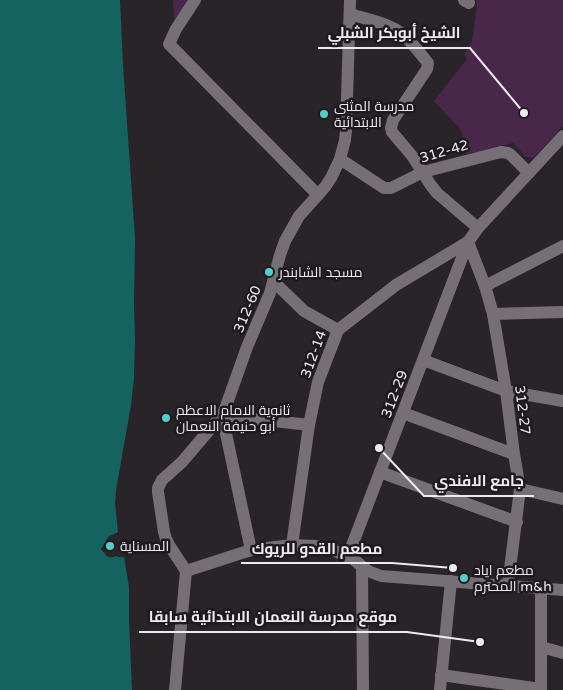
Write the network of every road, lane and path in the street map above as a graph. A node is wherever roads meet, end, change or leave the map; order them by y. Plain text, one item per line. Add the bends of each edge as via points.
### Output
1 (195, 0) edge
2 (350, 0) edge
3 (350, 14) junction
4 (563, 136) edge
5 (340, 159) junction
6 (422, 172) junction
7 (529, 173) junction
8 (318, 195) junction
9 (478, 228) junction
10 (468, 242) junction
11 (563, 246) edge
12 (274, 282) junction
13 (485, 286) junction
14 (563, 312) edge
15 (493, 314) junction
16 (338, 330) junction
17 (423, 360) junction
18 (506, 391) junction
19 (563, 401) edge
20 (403, 413) junction
21 (222, 415) junction
22 (309, 424) junction
23 (514, 454) junction
24 (380, 472) junction
25 (520, 490) junction
26 (563, 499) edge
27 (517, 522) junction
28 (292, 545) junction
29 (251, 550) junction
30 (348, 556) junction
31 (362, 567) junction
32 (186, 571) junction
33 (451, 581) junction
34 (508, 585) junction
35 (542, 588) junction
36 (563, 590) edge
37 (541, 648) junction
38 (563, 653) edge
39 (441, 675) junction
40 (175, 690) edge
41 (363, 690) edge
42 (440, 690) edge
43 (541, 690) edge

1 - 8 street via 169,44
2 - 3 street, 312-60
3 - 5 street, 312-60 via 346,130
3 - 6 street via 398,31 428,63 428,69 393,120 391,128
4 - 7 street
5 - 6 street, 312-42 via 384,188 391,188
5 - 8 street, 312-60
6 - 7 street, 312-42 via 501,152 511,155
6 - 9 street via 437,192
7 - 9 street
8 - 12 street, 312-60 via 291,228
9 - 10 street
10 - 13 street, 312-27
10 - 16 street, 312-14 via 396,285
10 - 17 street, 312-29
11 - 13 street
12 - 16 street via 304,311
12 - 21 street, 312-60
13 - 15 street, 312-27
14 - 15 street
15 - 18 street, 312-27
16 - 22 street, 312-14 via 318,382
17 - 18 street
17 - 20 street, 312-29
18 - 19 street
18 - 23 street, 312-27
20 - 23 street
20 - 24 street, 312-29
21 - 22 street
21 - 29 street
21 - 32 street via 158,488 166,539
22 - 28 street, 312-14
23 - 25 street, 312-27
24 - 27 street
24 - 30 street, 312-29
25 - 26 street
25 - 27 street, 312-27
27 - 34 street, 312-27
28 - 29 street
28 - 30 street via 316,546
29 - 32 street
30 - 31 street
31 - 33 street via 381,576
31 - 41 street
32 - 40 street
33 - 34 street
33 - 39 street
34 - 35 street
35 - 36 street
35 - 37 street
37 - 38 street
37 - 43 street
39 - 42 street
39 - 43 street

